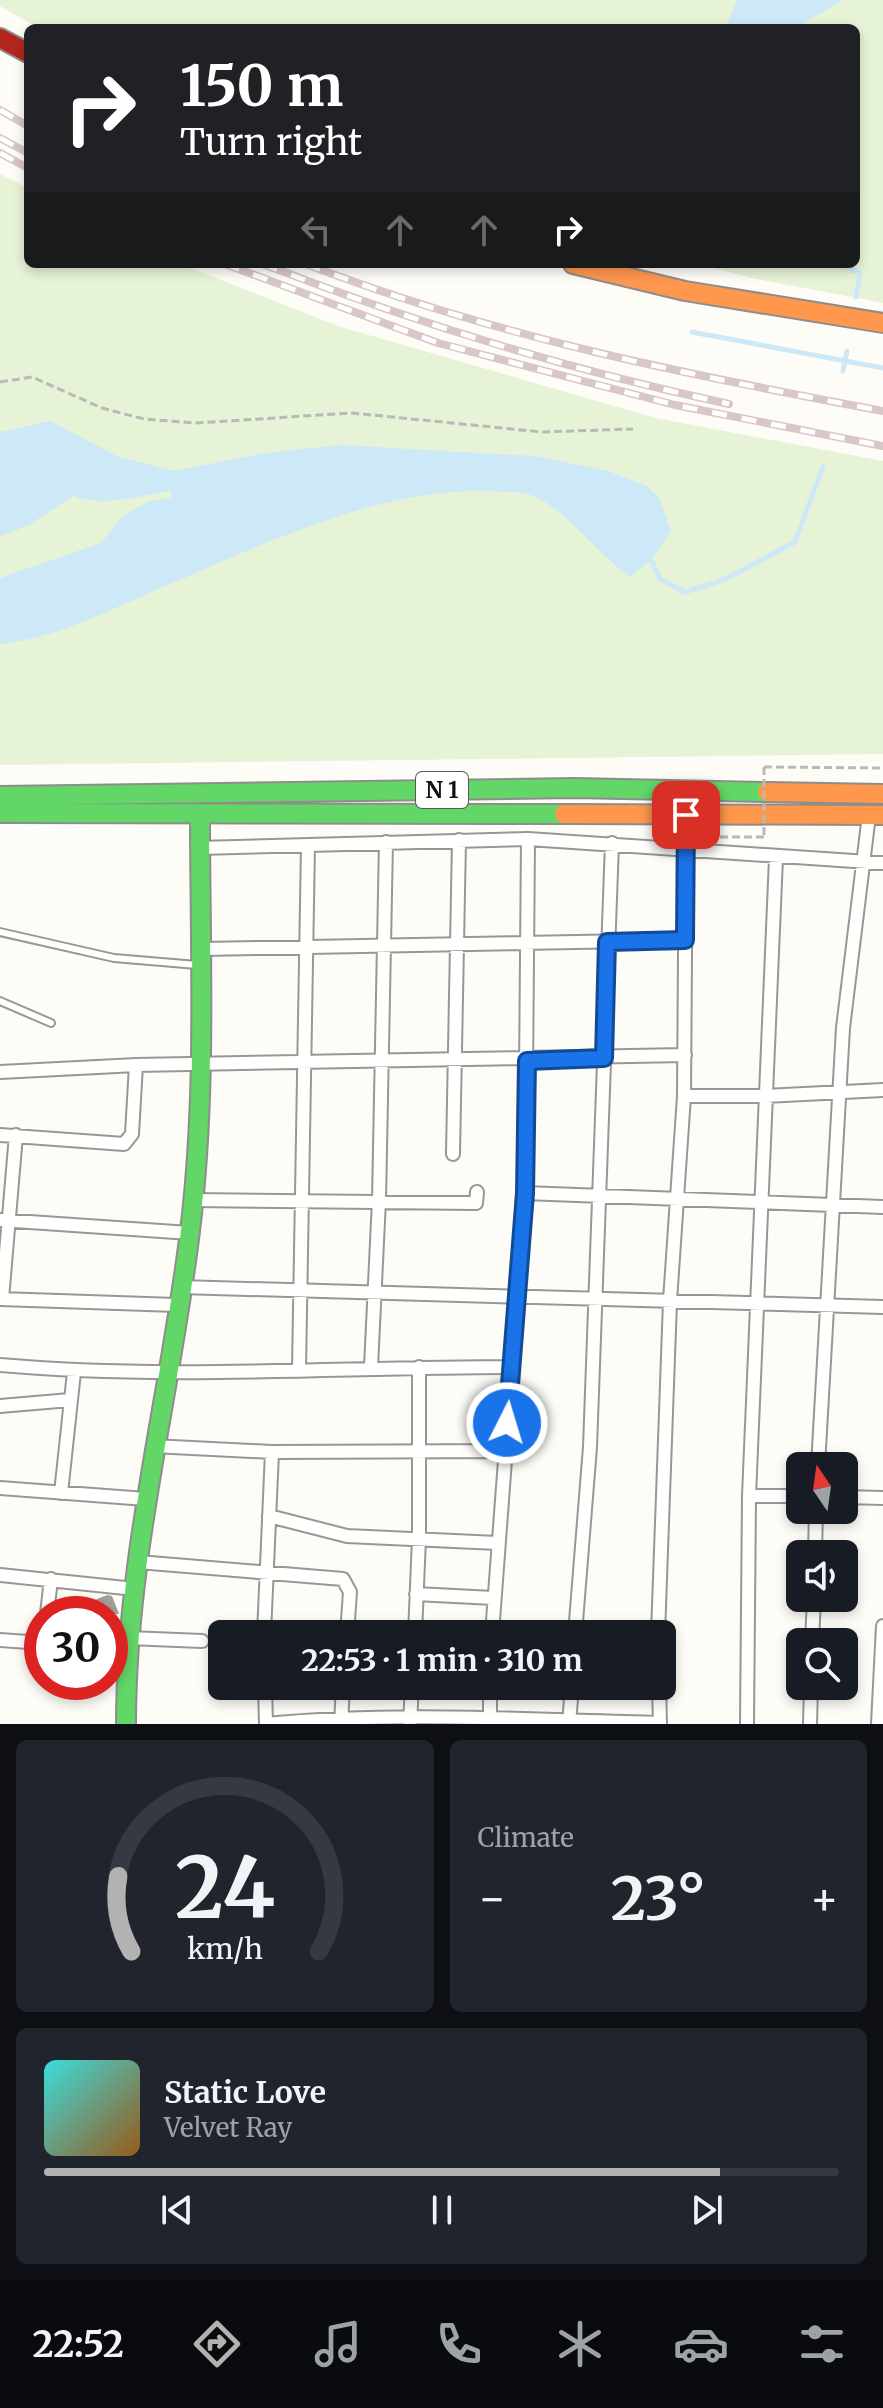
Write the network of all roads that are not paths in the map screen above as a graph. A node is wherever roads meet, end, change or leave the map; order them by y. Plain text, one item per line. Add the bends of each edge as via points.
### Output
1 (0, 38) edge
2 (24, 51) edge
3 (590, 268) edge
4 (883, 323) edge
5 (883, 794) edge
6 (0, 796) edge
7 (0, 813) edge
8 (200, 813) junction
9 (686, 815) junction
10 (876, 815) edge
11 (528, 839) junction
12 (459, 840) junction
13 (386, 842) junction
14 (612, 843) junction
15 (308, 845) junction
16 (686, 847) junction
17 (199, 848) junction
18 (776, 858) junction
19 (865, 862) junction
20 (883, 863) edge
21 (0, 932) edge
22 (685, 940) junction
23 (607, 942) junction
24 (529, 943) junction
25 (458, 944) junction
26 (382, 946) junction
27 (306, 947) junction
28 (202, 957) junction
29 (0, 1001) edge
30 (51, 1023) dead end
31 (685, 1055) junction
32 (604, 1058) junction
33 (381, 1060) junction
34 (457, 1060) junction
35 (304, 1061) junction
36 (527, 1061) junction
37 (201, 1064) junction
38 (136, 1065) junction
39 (0, 1072) edge
40 (841, 1090) junction
41 (883, 1090) edge
42 (684, 1096) junction
43 (765, 1096) junction
44 (0, 1135) edge
45 (16, 1135) junction
46 (453, 1154) dead end
47 (477, 1192) dead end
48 (525, 1193) junction
49 (599, 1195) junction
50 (678, 1198) junction
51 (193, 1200) junction
52 (301, 1200) junction
53 (379, 1200) junction
54 (761, 1202) junction
55 (832, 1207) junction
56 (883, 1207) edge
57 (4, 1220) edge
58 (190, 1233) junction
59 (299, 1290) junction
60 (374, 1292) junction
61 (178, 1296) junction
62 (519, 1296) junction
63 (593, 1298) junction
64 (1, 1299) edge
65 (670, 1301) junction
66 (757, 1303) junction
67 (827, 1305) junction
68 (883, 1307) edge
69 (0, 1365) edge
70 (371, 1367) junction
71 (419, 1367) junction
72 (512, 1367) junction
73 (299, 1369) junction
74 (74, 1372) junction
75 (164, 1375) junction
76 (70, 1400) junction
77 (0, 1406) edge
78 (153, 1446) junction
79 (419, 1451) junction
80 (504, 1451) junction
81 (272, 1452) junction
82 (819, 1452) edge
83 (0, 1488) edge
84 (61, 1493) junction
85 (749, 1496) junction
86 (786, 1496) edge
87 (858, 1497) edge
88 (883, 1498) edge
89 (146, 1499) junction
90 (269, 1516) junction
91 (419, 1538) junction
92 (497, 1543) junction
93 (138, 1562) junction
94 (267, 1571) junction
95 (0, 1575) edge
96 (51, 1579) junction
97 (135, 1589) junction
98 (416, 1594) junction
99 (49, 1596) edge
100 (493, 1598) junction
101 (128, 1618) edge
102 (265, 1620) edge
103 (348, 1620) edge
104 (415, 1620) edge
105 (492, 1620) edge
106 (576, 1620) edge
107 (659, 1620) edge
108 (883, 1626) edge
109 (0, 1640) edge
110 (202, 1641) dead end
111 (24, 1642) edge
112 (128, 1646) edge
113 (124, 1700) edge
114 (265, 1700) edge
115 (342, 1700) edge
116 (411, 1700) edge
117 (571, 1700) edge
118 (659, 1700) edge
119 (811, 1700) edge
120 (341, 1720) edge
121 (410, 1720) edge
122 (490, 1720) edge
123 (569, 1722) edge
124 (126, 1724) edge
125 (660, 1724) edge
126 (747, 1724) edge
127 (810, 1724) edge
128 (878, 1724) edge

1 - 2 main road
3 - 4 main road via 685,291
5 - 6 main road, N 1 via 559,788
7 - 8 main road, N 1
8 - 9 main road, N 1
8 - 17 main road
9 - 10 main road, N 1
9 - 16 street
10 - 19 street
11 - 12 street
11 - 14 street
11 - 24 street
12 - 13 street
12 - 25 street
13 - 15 street
13 - 26 street
14 - 16 street
14 - 23 street
15 - 17 street
15 - 27 street
16 - 18 street
16 - 22 street
17 - 28 main road
18 - 19 street
18 - 43 street
19 - 20 street
19 - 40 street via 843,1028
21 - 28 lane via 114,958
22 - 23 street
22 - 31 street
23 - 24 street
23 - 32 street
24 - 25 street
24 - 36 street
25 - 26 street
25 - 34 street
26 - 27 street
26 - 33 street
27 - 28 street
27 - 35 street
28 - 37 main road
29 - 30 lane
31 - 32 street
31 - 42 street
32 - 36 street
32 - 49 street
33 - 34 street
33 - 35 street
33 - 53 street
34 - 36 street
34 - 46 street
35 - 37 street
35 - 52 street
36 - 48 street
37 - 38 street
37 - 51 main road
38 - 39 street
38 - 45 street via 130,1140 124,1144
40 - 41 street
40 - 43 street
40 - 55 street
42 - 43 street
42 - 50 street
43 - 54 street
44 - 45 street
45 - 57 street
47 - 53 street via 476,1203
48 - 49 street
48 - 62 street
49 - 50 street
49 - 63 street
50 - 54 street
50 - 65 street
51 - 52 street
51 - 58 main road
52 - 53 street
52 - 59 street
53 - 60 street
54 - 55 street
54 - 66 street
55 - 56 street
55 - 67 street
57 - 58 street
57 - 64 street
58 - 61 main road
59 - 60 street
59 - 61 street
59 - 73 street
60 - 62 street
60 - 70 street
61 - 64 street
61 - 75 main road
62 - 63 street
62 - 72 street
63 - 65 street
63 - 106 street via 590,1447
65 - 66 street
65 - 107 street
66 - 67 street
66 - 85 street
67 - 68 street
67 - 82 street
69 - 74 street
70 - 71 street
70 - 73 street
71 - 72 street
71 - 79 street
72 - 80 street
73 - 75 street
74 - 75 street
74 - 76 street
75 - 78 main road
76 - 77 street
76 - 84 street
78 - 81 street
78 - 89 main road
79 - 80 street
79 - 81 street
79 - 91 street
80 - 92 street
81 - 90 street
83 - 84 street
84 - 89 street
85 - 86 street
85 - 126 street
87 - 88 street
89 - 93 main road
90 - 91 street via 329,1534
90 - 94 street
91 - 92 street
91 - 98 street
92 - 100 street
93 - 94 street
93 - 97 main road
94 - 102 street
94 - 103 street via 343,1579 350,1592
95 - 96 street
96 - 97 street
96 - 99 street
97 - 101 main road
98 - 100 street
98 - 104 street
100 - 105 street
108 - 128 street
109 - 111 street
110 - 112 street
113 - 124 main road
114 - 120 street via 266,1724
115 - 120 street
116 - 121 street
117 - 123 street
118 - 125 street
119 - 127 street
120 - 121 street
121 - 122 street
122 - 123 street
123 - 125 street

